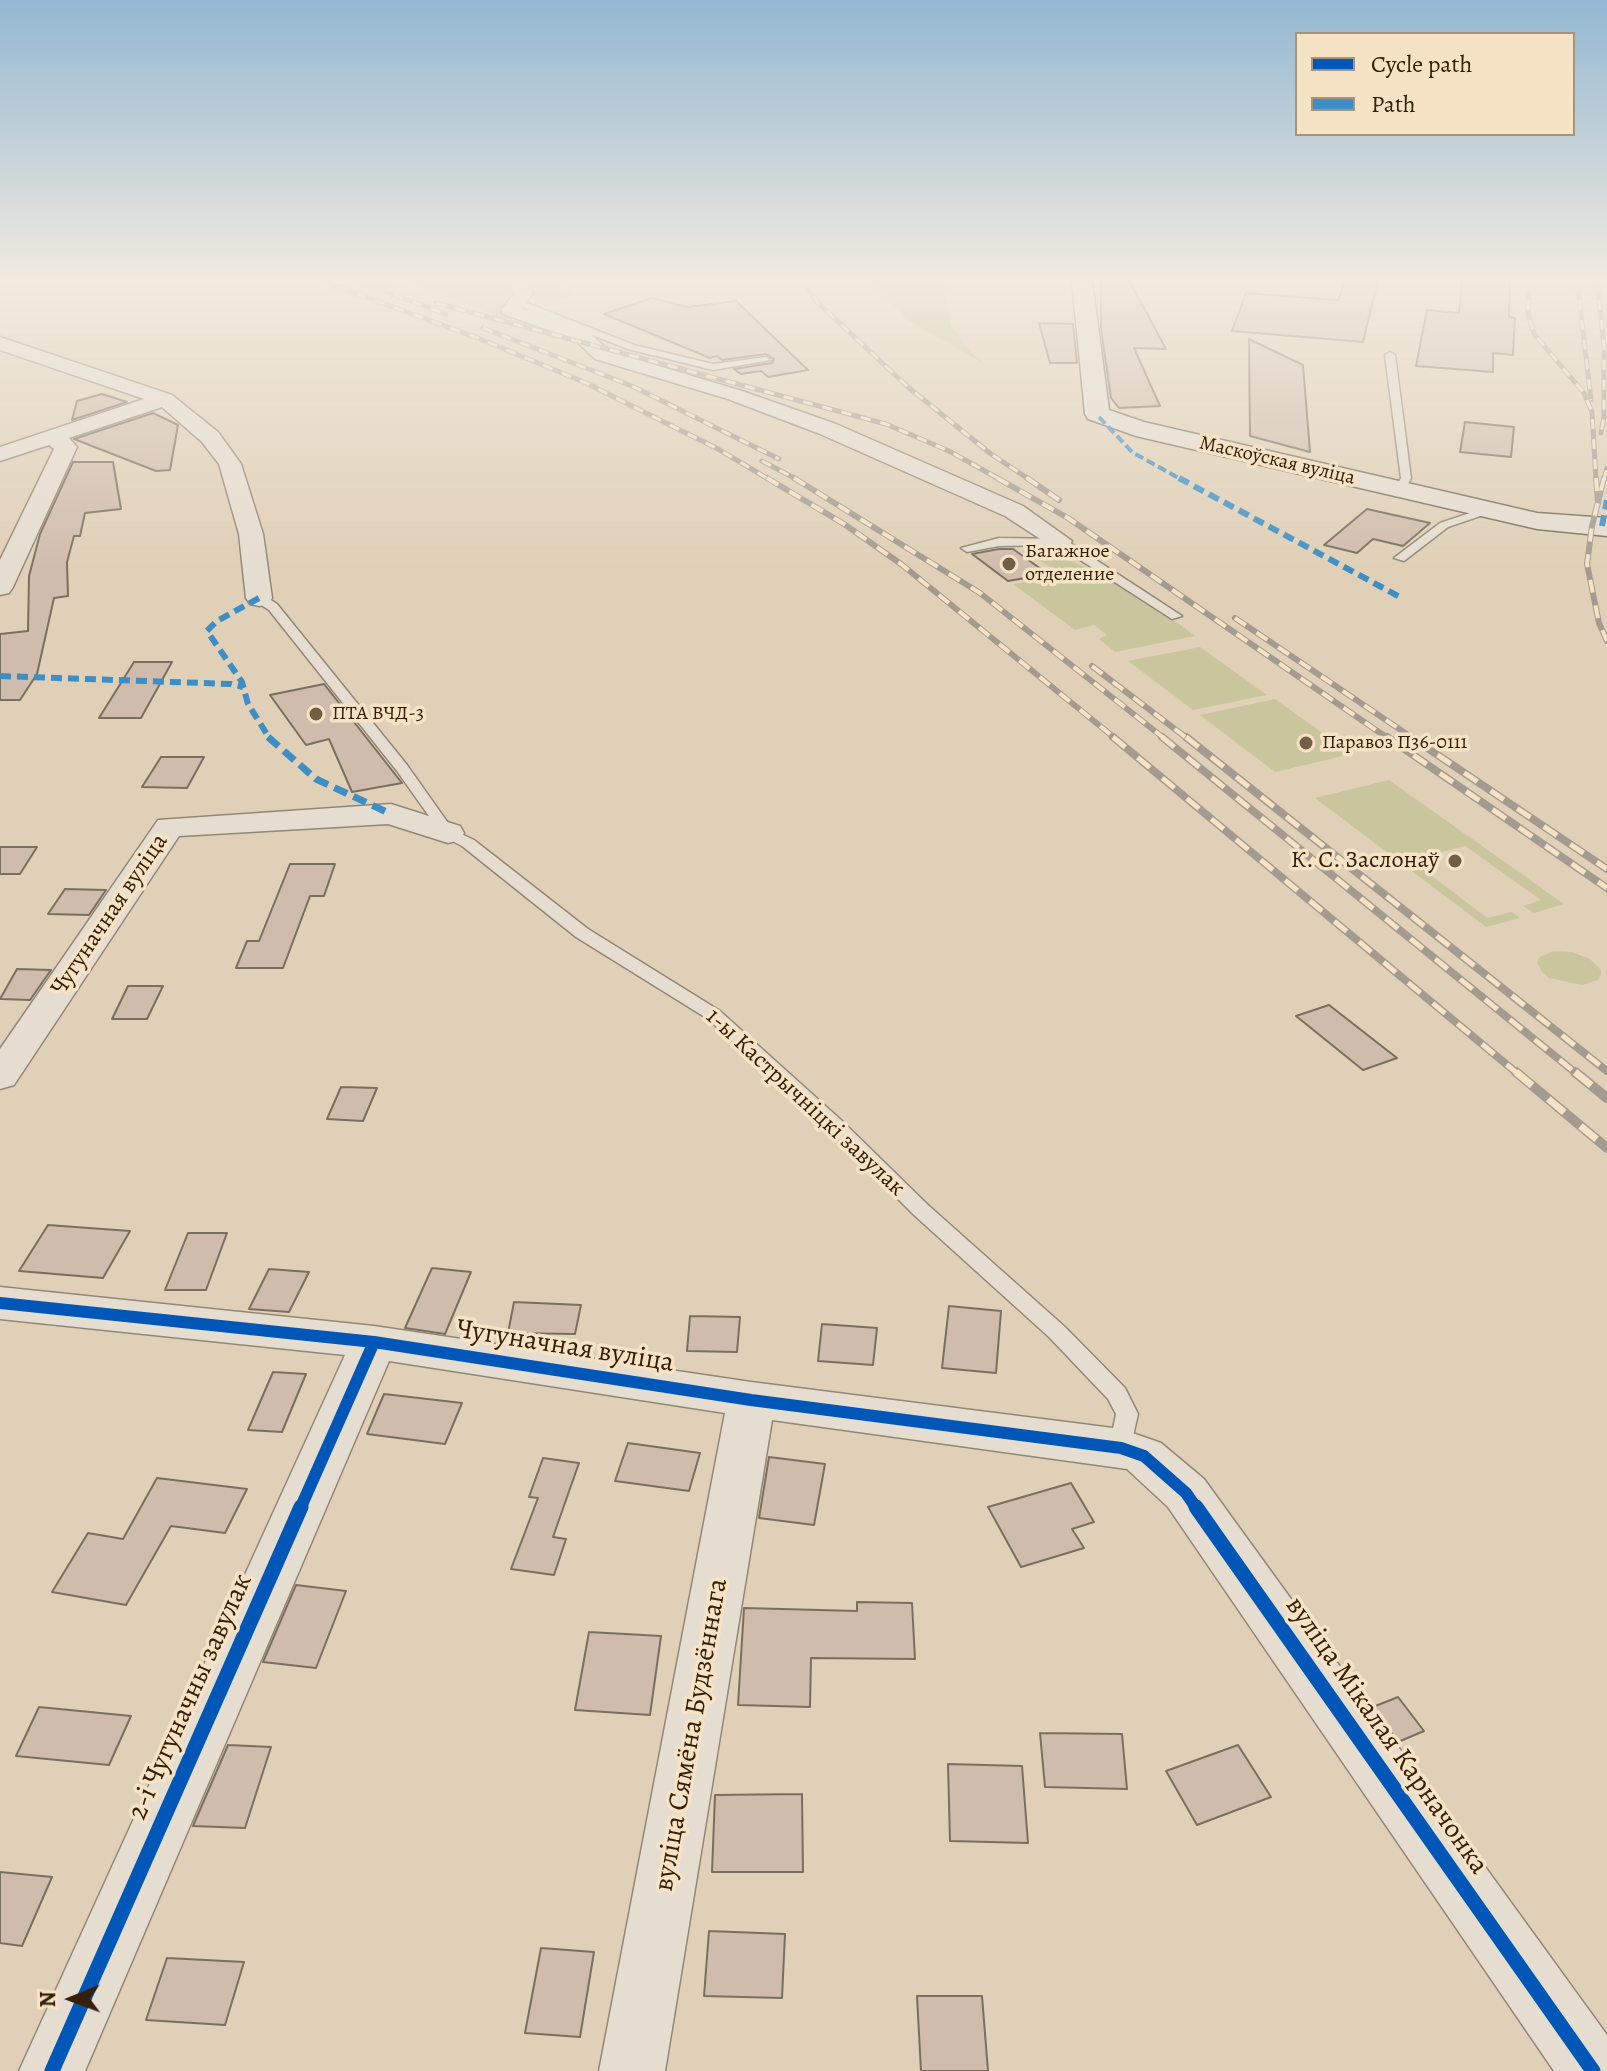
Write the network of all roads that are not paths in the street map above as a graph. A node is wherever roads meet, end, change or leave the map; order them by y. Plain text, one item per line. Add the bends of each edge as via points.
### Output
1 (99, 377) edge
2 (674, 377) edge
3 (1093, 377) edge
4 (1393, 377) edge
5 (165, 399) junction
6 (53, 437) junction
7 (0, 454) edge
8 (1400, 490) junction
9 (1488, 510) junction
10 (1599, 526) edge
11 (1060, 541) junction
12 (967, 548) dead end
13 (1400, 558) dead end
14 (0, 587) edge
15 (259, 598) joint
16 (1176, 616) dead end
17 (448, 833) junction
18 (0, 1077) edge
19 (0, 1303) edge
20 (374, 1342) junction
21 (751, 1400) junction
22 (1121, 1448) junction
23 (52, 2071) edge
24 (632, 2071) edge
25 (1593, 2071) edge

1 - 5 street, 1-ы Кастрычніцкі завулак
2 - 11 street via 828,429 1014,511
3 - 8 street, Маскоўская вуліца via 1097,414 1136,428
4 - 8 lane via 1406,478
5 - 6 street
5 - 15 street, 1-ы Кастрычніцкі завулак via 210,437 230,464 251,534
6 - 7 street
6 - 14 street via 66,447
8 - 9 street, Маскоўская вуліца
9 - 10 street, Маскоўская вуліца
9 - 13 lane via 1444,525
11 - 12 lane
11 - 16 lane
15 - 17 lane, 1-ы Кастрычніцкі завулак via 273,607
17 - 18 street, Чугуначная вуліца via 391,814 169,827
17 - 22 lane, 1-ы Кастрычніцкі завулак via 582,933 714,1015 834,1124 1117,1394 1127,1414
19 - 20 street, Чугуначная вуліца
20 - 21 street, Чугуначная вуліца
20 - 23 street, 2-і Чугуначны завулак
21 - 22 street, Чугуначная вуліца
21 - 24 street, вуліца Сямёна Будзённага
22 - 25 street, вуліца Мікалая Карначонка via 1144,1456 1186,1493

